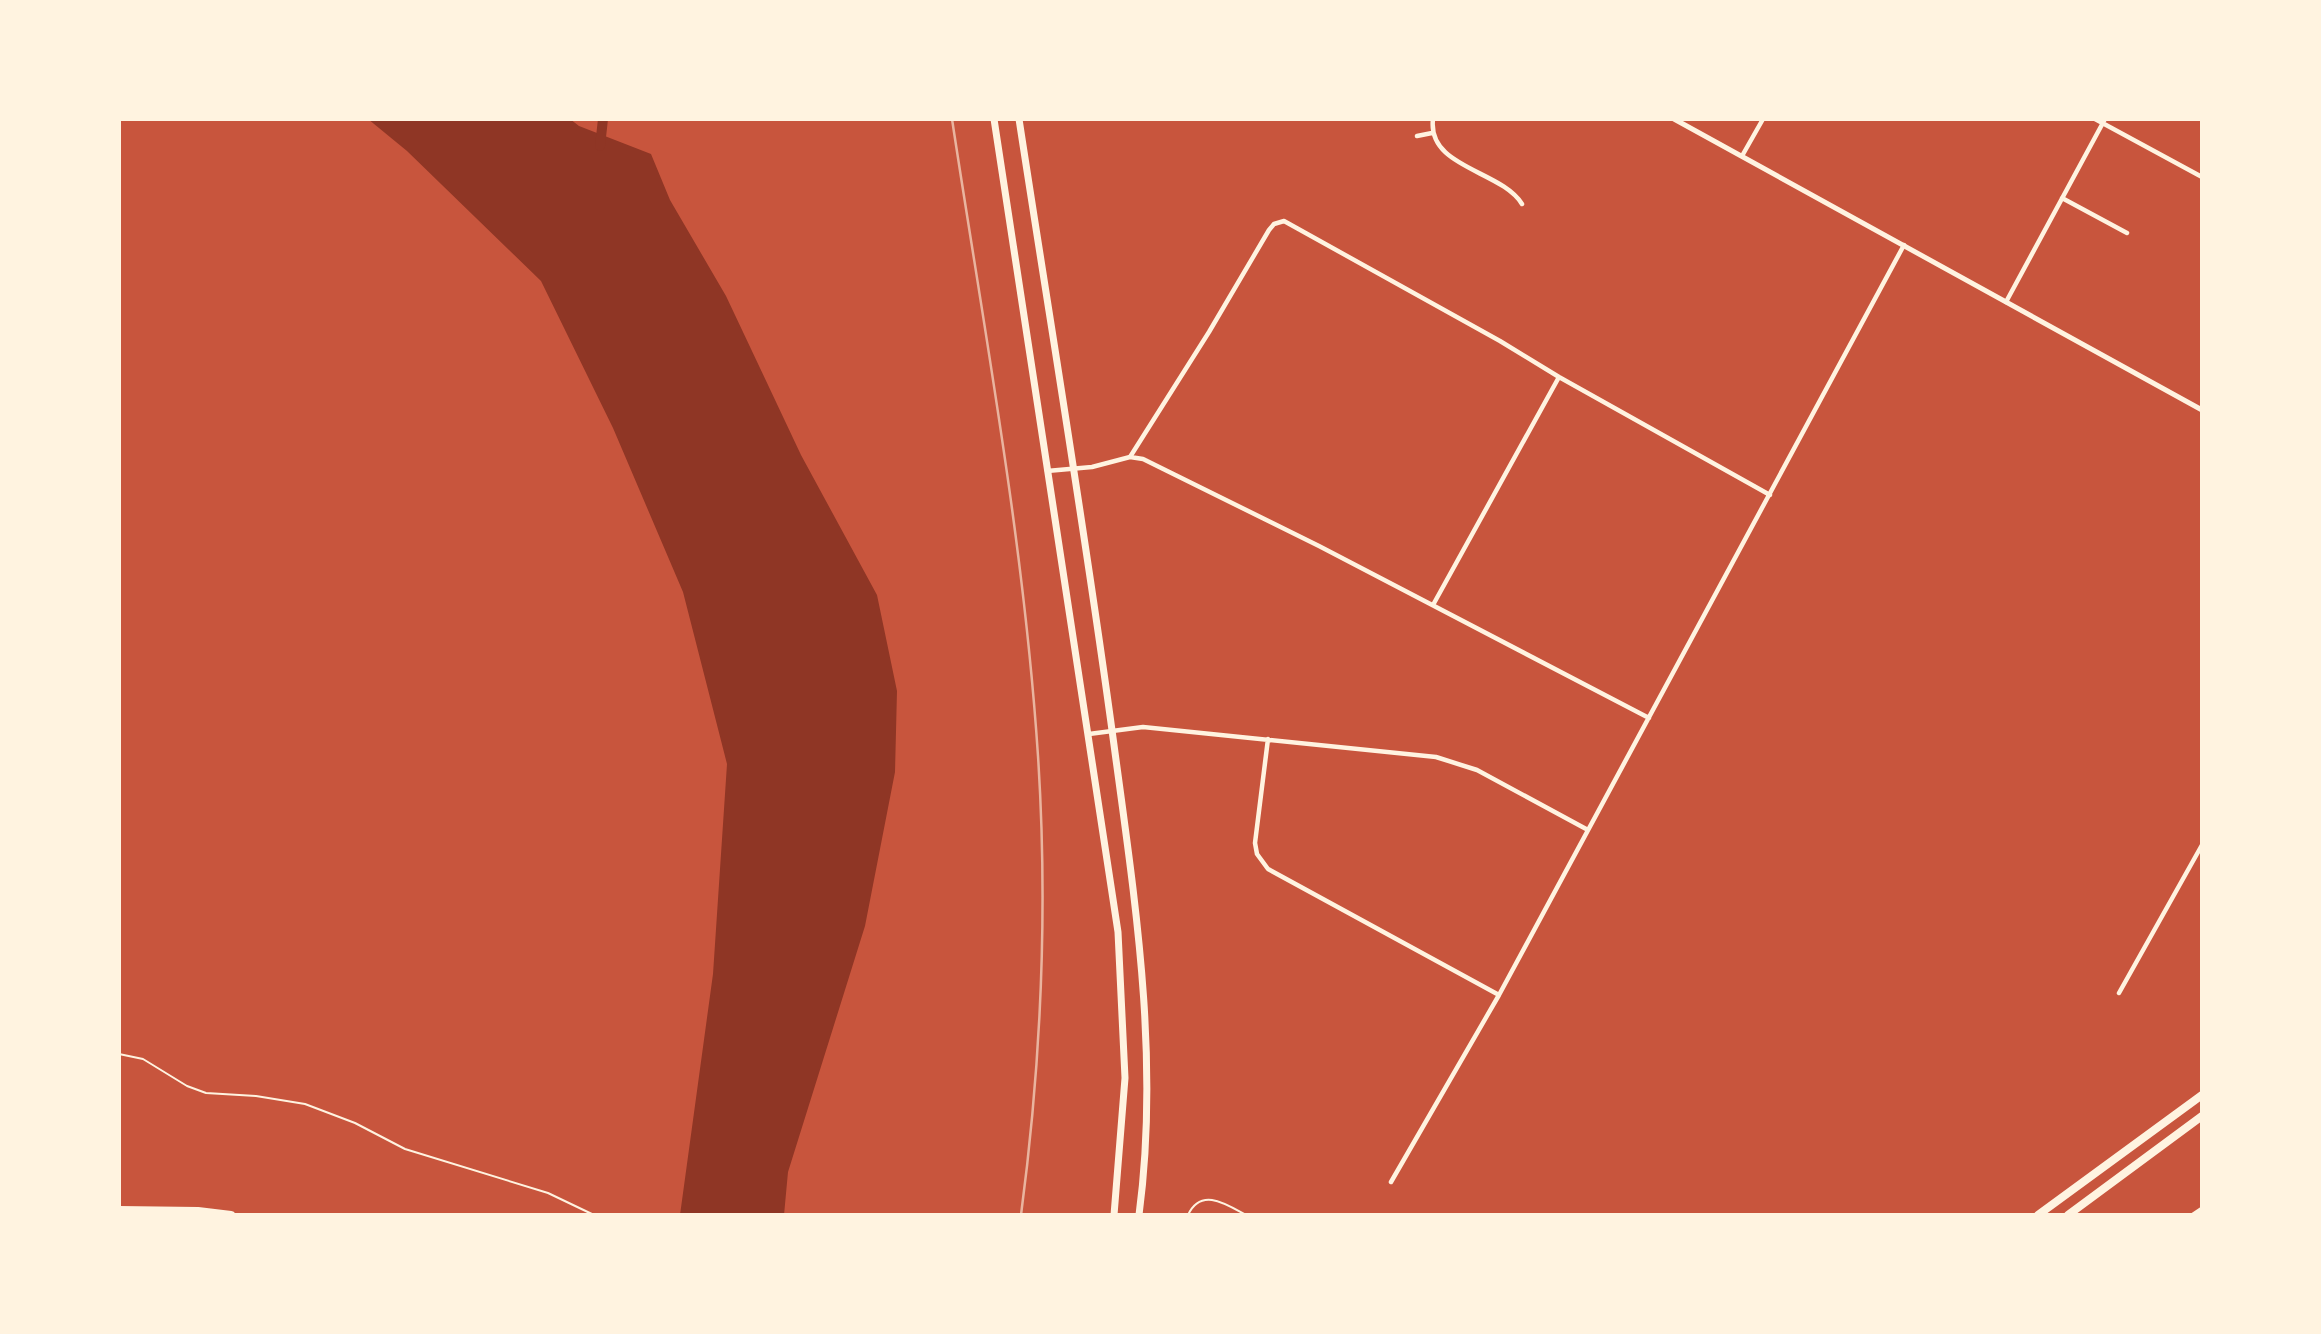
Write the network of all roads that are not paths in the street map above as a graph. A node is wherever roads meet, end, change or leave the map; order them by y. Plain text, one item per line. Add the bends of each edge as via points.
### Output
1 (994, 119) edge
2 (1019, 119) edge
3 (1433, 119) edge
4 (1674, 119) edge
5 (1763, 119) edge
6 (2095, 119) edge
7 (2104, 121) edge
8 (1432, 133) junction
9 (1418, 136) dead end
10 (1742, 156) junction
11 (2202, 177) edge
12 (2062, 198) junction
13 (1522, 204) dead end
14 (2127, 233) dead end
15 (1904, 245) junction
16 (2006, 302) junction
17 (1559, 377) junction
18 (2202, 410) edge
19 (1130, 457) junction
20 (1074, 468) junction
21 (1047, 471) junction
22 (1770, 495) junction
23 (1433, 605) junction
24 (1649, 718) junction
25 (1112, 730) junction
26 (1089, 734) junction
27 (1268, 739) junction
28 (1588, 830) junction
29 (2202, 845) edge
30 (2119, 993) dead end
31 (1499, 995) junction
32 (2202, 1095) edge
33 (2202, 1116) edge
34 (1391, 1182) dead end
35 (2202, 1209) edge
36 (119, 1210) edge
37 (231, 1215) edge
38 (1114, 1215) edge
39 (1139, 1215) edge
40 (1188, 1215) edge
41 (1246, 1215) edge
42 (2038, 1215) edge
43 (2068, 1215) edge
44 (2193, 1215) edge

1 - 21 main road
2 - 20 main road
3 - 8 street
4 - 10 street
5 - 10 street
6 - 7 street
7 - 11 street
7 - 12 street
8 - 9 street
8 - 13 street via 1442,150 1514,192
10 - 15 street
12 - 14 street
12 - 16 street
15 - 16 street
15 - 22 street
16 - 18 street
17 - 19 street via 1289,222 1278,222
17 - 22 street
17 - 23 street
19 - 20 street
19 - 23 street via 1164,469
20 - 21 street
20 - 25 main road
21 - 26 main road
22 - 24 street
23 - 24 street
24 - 28 street
25 - 26 street
25 - 27 street via 1143,727
25 - 39 main road via 1142,969 1149,1091
26 - 38 main road via 1118,932 1125,1078
27 - 28 street via 1462,763
27 - 31 street via 1255,843 1268,869
28 - 31 street
29 - 30 street
31 - 34 street
32 - 42 highway
33 - 43 highway
35 - 44 street
36 - 37 highway
40 - 41 lane via 1198,1201 1208,1199

